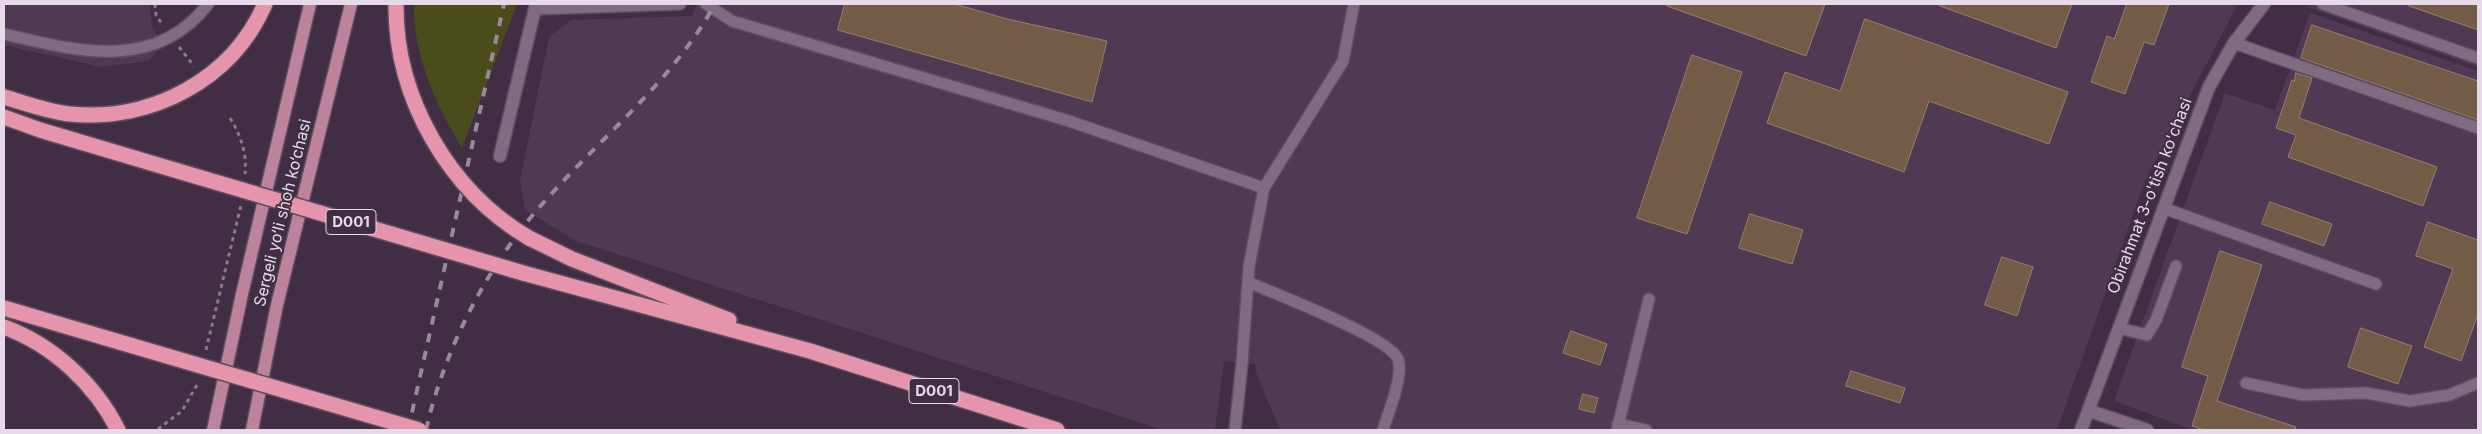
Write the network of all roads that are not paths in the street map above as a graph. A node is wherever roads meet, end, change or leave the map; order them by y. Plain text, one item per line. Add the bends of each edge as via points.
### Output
1 (208, 4) edge
2 (265, 4) edge
3 (310, 4) edge
4 (351, 4) edge
5 (396, 4) edge
6 (680, 4) edge
7 (706, 4) edge
8 (1354, 4) edge
9 (2264, 4) edge
10 (2324, 4) edge
11 (535, 6) edge
12 (4, 34) edge
13 (2234, 43) junction
14 (2478, 58) edge
15 (4, 97) edge
16 (4, 117) edge
17 (2478, 128) edge
18 (500, 156) dead end
19 (1264, 188) junction
20 (2163, 208) junction
21 (2176, 266) dead end
22 (1248, 282) junction
23 (2376, 284) dead end
24 (1649, 299) dead end
25 (4, 308) edge
26 (4, 327) edge
27 (2119, 328) junction
28 (810, 351) junction
29 (2246, 383) dead end
30 (2478, 383) edge
31 (2090, 411) junction
32 (1618, 427) edge
33 (118, 430) edge
34 (213, 430) edge
35 (252, 430) edge
36 (419, 430) edge
37 (1057, 430) edge
38 (1235, 430) edge
39 (1383, 430) edge
40 (1646, 430) edge
41 (2082, 430) edge
42 (2091, 430) edge
43 (2147, 430) edge

1 - 12 lane via 196,18 171,36 143,49 95,51
2 - 15 highway via 251,30 227,60 198,83 162,102 125,113 87,115 51,111
3 - 34 main road, Sergeli yo‘li shoh ko‘chasi
4 - 35 main road, Sergeli yo‘li shoh ko‘chasi via 277,305
5 - 28 highway, bridge via 398,44 418,112 452,168 476,198 508,225 604,272
6 - 11 lane
7 - 19 lane via 732,21 1069,121
8 - 19 lane via 1343,61
9 - 13 street, Obirahmat 3-o'tish ko'chasi
10 - 14 lane
11 - 18 street
13 - 17 lane
13 - 20 street, Obirahmat 3-o'tish ko'chasi via 2209,87
16 - 28 highway, D001, bridge via 523,273
19 - 22 lane
20 - 23 lane
20 - 27 street, Obirahmat 3-o'tish ko'chasi
21 - 27 lane via 2147,335
22 - 38 lane
22 - 39 lane via 1359,331 1385,345 1398,359 1399,375
24 - 32 lane
25 - 36 highway, bridge
26 - 33 highway via 47,349 70,367 91,389
27 - 31 street, Obirahmat 3-o'tish ko'chasi
28 - 37 highway, D001
29 - 30 lane via 2303,395 2366,393 2410,401 2449,394
31 - 41 street, Obirahmat 3-o'tish ko'chasi
31 - 42 street, Obirahmat 3-o'tish ko'chasi
31 - 43 street
32 - 40 lane

